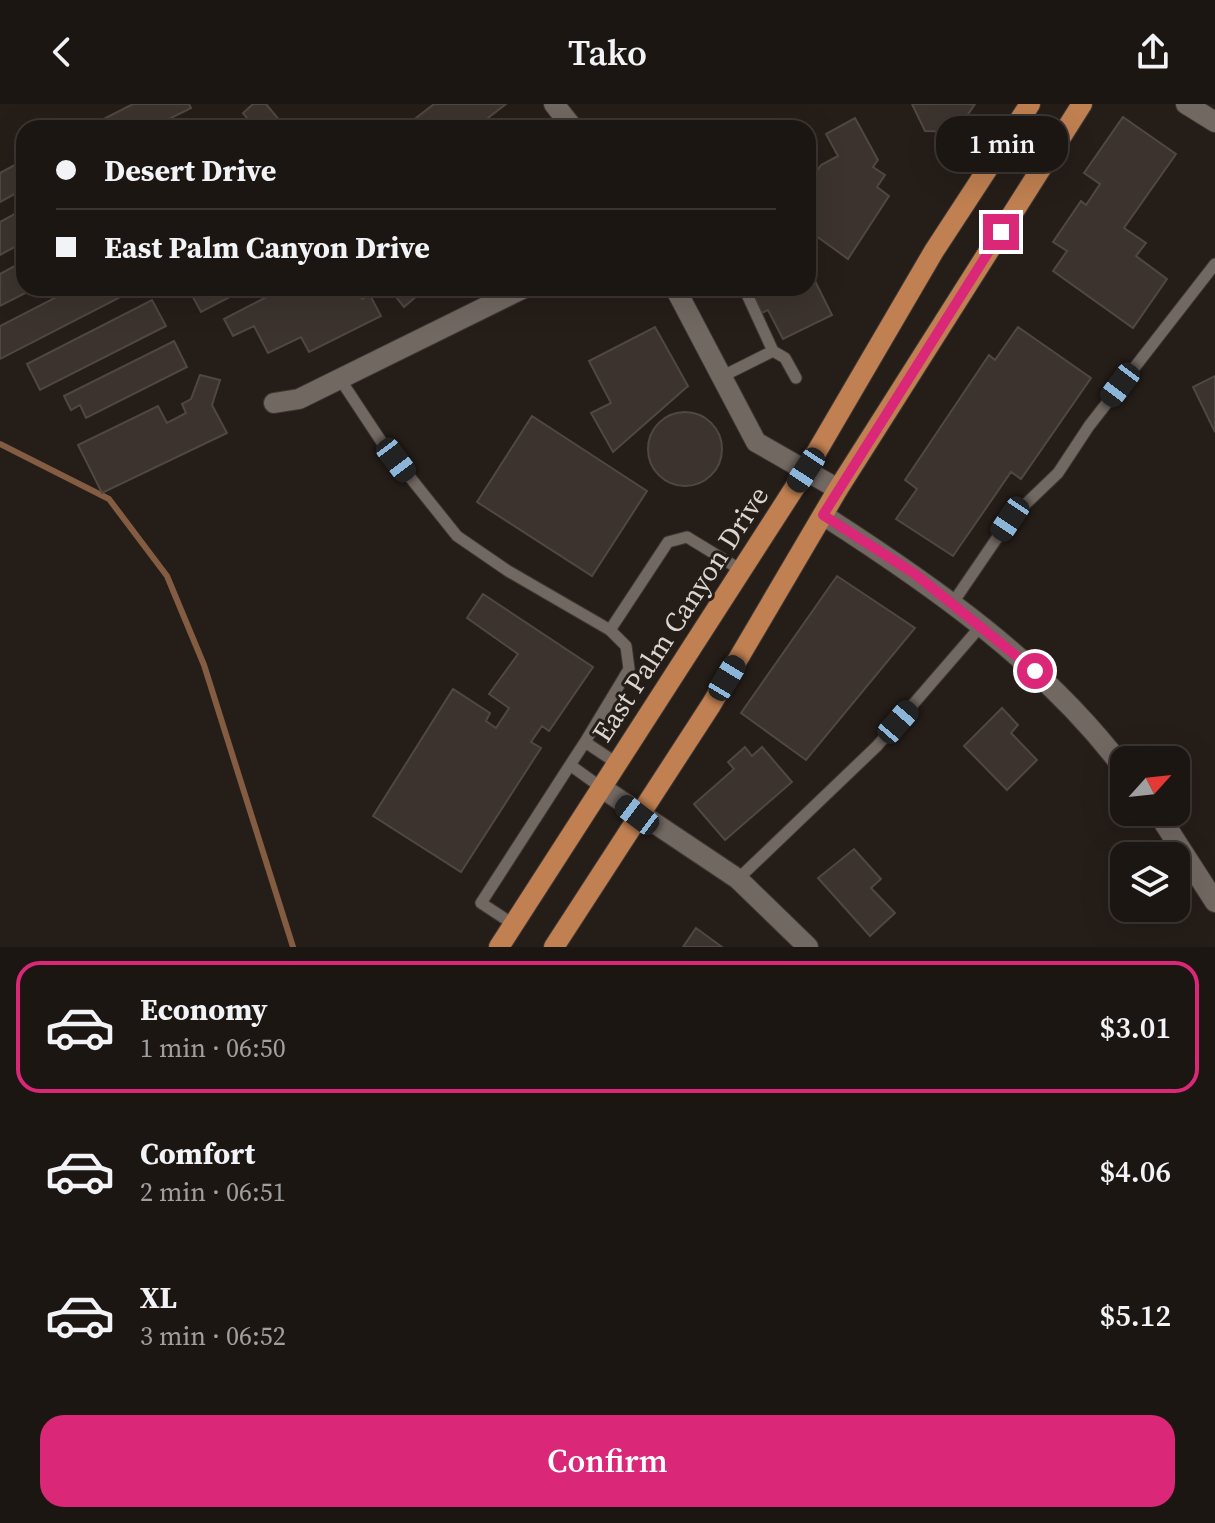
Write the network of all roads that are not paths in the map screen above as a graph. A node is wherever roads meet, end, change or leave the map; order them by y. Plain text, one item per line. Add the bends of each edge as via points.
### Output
1 (554, 104) edge
2 (1030, 104) edge
3 (1082, 104) edge
4 (1186, 104) edge
5 (567, 120) edge
6 (1215, 122) edge
7 (1215, 264) edge
8 (508, 296) edge
9 (679, 296) edge
10 (748, 296) edge
11 (773, 351) junction
12 (721, 377) junction
13 (796, 378) dead end
14 (340, 379) junction
15 (274, 403) dead end
16 (806, 470) junction
17 (838, 489) junction
18 (823, 515) junction
19 (741, 570) junction
20 (952, 604) junction
21 (980, 627) junction
22 (610, 630) junction
23 (585, 742) junction
24 (1110, 754) edge
25 (618, 764) junction
26 (570, 765) junction
27 (602, 788) junction
28 (637, 815) junction
29 (1166, 826) edge
30 (738, 879) junction
31 (1215, 902) edge
32 (513, 924) junction
33 (499, 947) edge
34 (554, 947) edge
35 (808, 947) edge

1 - 5 street
2 - 16 main road, East Palm Canyon Drive via 934,251
3 - 17 main road
4 - 6 street
7 - 20 lane via 1058,473 1010,519
8 - 14 street
9 - 12 street
10 - 11 lane
11 - 12 lane
11 - 13 lane via 785,358
12 - 16 street via 756,442
14 - 15 street via 299,399
14 - 22 lane via 381,441 457,536
16 - 17 street
16 - 19 main road, East Palm Canyon Drive
17 - 18 main road
18 - 20 street
18 - 28 main road via 711,705
19 - 22 lane via 687,537 668,542
19 - 25 main road, East Palm Canyon Drive
20 - 21 street
21 - 24 street via 1035,671
21 - 30 lane via 877,746
22 - 23 lane via 626,646 629,669
23 - 25 lane
23 - 26 lane
25 - 27 main road, East Palm Canyon Drive
26 - 27 lane
26 - 32 lane via 481,903
27 - 28 street
27 - 32 main road, East Palm Canyon Drive
28 - 30 street
28 - 34 main road
29 - 31 street
30 - 35 street
32 - 33 main road, East Palm Canyon Drive

